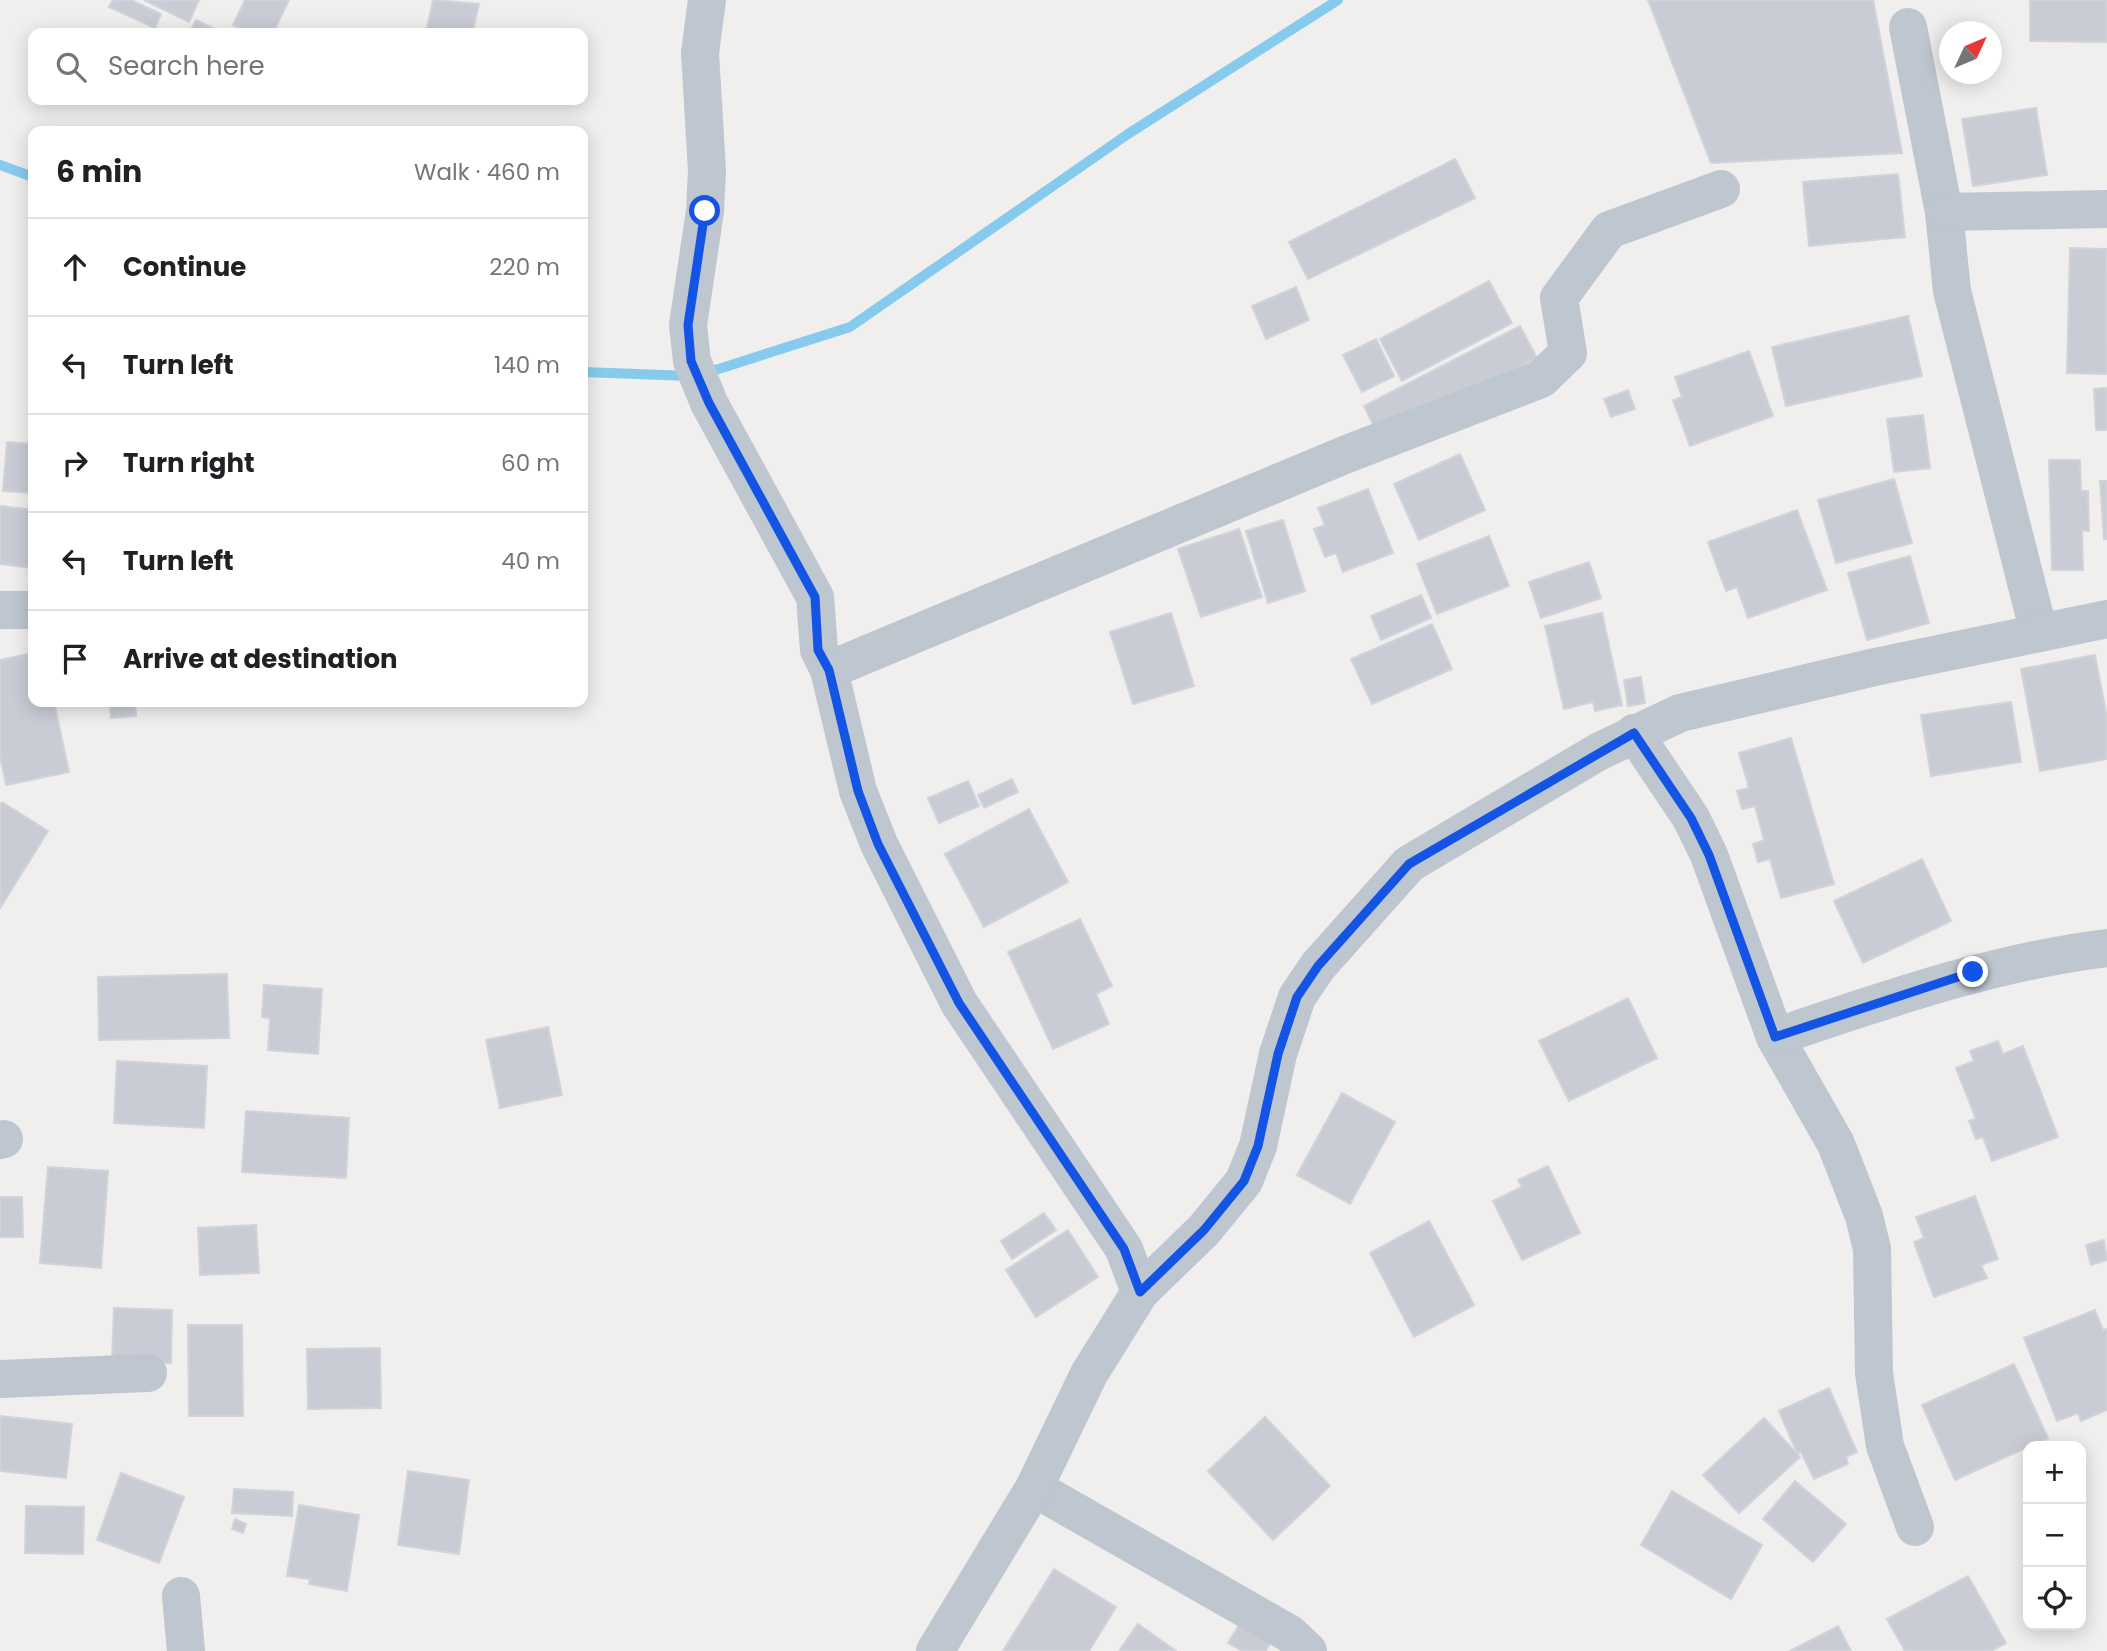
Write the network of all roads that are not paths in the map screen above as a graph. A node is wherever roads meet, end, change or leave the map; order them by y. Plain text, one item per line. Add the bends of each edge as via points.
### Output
1 (707, 0) edge
2 (1908, 27) dead end
3 (1721, 188) dead end
4 (2107, 209) edge
5 (1944, 212) junction
6 (0, 610) edge
7 (28, 610) edge
8 (2107, 619) edge
9 (2039, 633) junction
10 (829, 670) junction
11 (1634, 733) junction
12 (2107, 948) edge
13 (1775, 1037) junction
14 (1140, 1292) junction
15 (148, 1373) dead end
16 (0, 1380) edge
17 (1034, 1488) junction
18 (1915, 1527) dead end
19 (181, 1597) dead end
20 (186, 1651) edge
21 (935, 1651) edge
22 (1308, 1651) edge

1 - 10 street via 700,53 706,184 688,325 691,361 709,403 815,597 818,650
2 - 5 street
3 - 10 street via 1609,230 1559,298 1567,353 1541,379 1347,454
4 - 5 street
5 - 9 street via 1952,291
6 - 7 street
8 - 9 street
9 - 11 street via 1680,713
10 - 14 street via 858,791 885,856 959,1003 1124,1249
11 - 13 street via 1691,818 1709,855
11 - 14 street via 1409,864 1318,966 1297,997 1278,1054 1258,1146 1244,1181 1204,1230
12 - 13 street via 1973,972
13 - 18 street via 1836,1144 1864,1216 1872,1249 1875,1385 1885,1446
14 - 17 street via 1089,1374
15 - 16 street
17 - 21 street
17 - 22 street via 1290,1633
19 - 20 street

